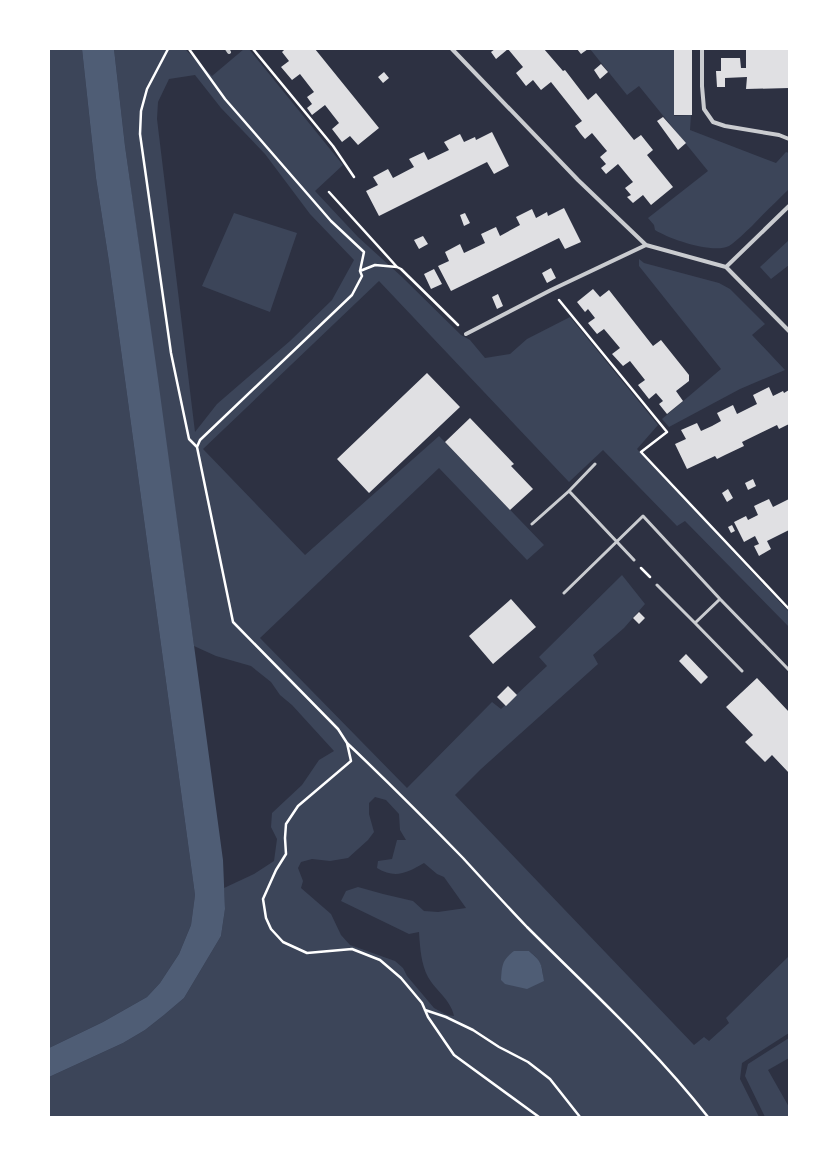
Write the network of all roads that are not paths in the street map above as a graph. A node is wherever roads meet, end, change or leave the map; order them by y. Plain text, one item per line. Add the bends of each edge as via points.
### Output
1 (452, 49) edge
2 (702, 49) edge
3 (789, 139) edge
4 (789, 206) edge
5 (646, 245) junction
6 (726, 267) junction
7 (789, 331) edge
8 (466, 334) road end
9 (595, 464) dead end
10 (569, 490) junction
11 (532, 524) dead end
12 (617, 542) junction
13 (634, 560) road end
14 (657, 585) road end
15 (564, 593) dead end
16 (720, 599) junction
17 (696, 623) junction
18 (789, 670) edge
19 (742, 671) dead end

1 - 5 street via 578,180
2 - 3 street via 704,110 713,122
4 - 6 street
5 - 6 street
5 - 8 street
6 - 7 street
9 - 10 lane
10 - 11 lane
10 - 12 lane
12 - 13 lane
12 - 15 lane
12 - 16 lane via 643,516
14 - 17 lane
16 - 17 lane
16 - 18 lane
17 - 19 lane

